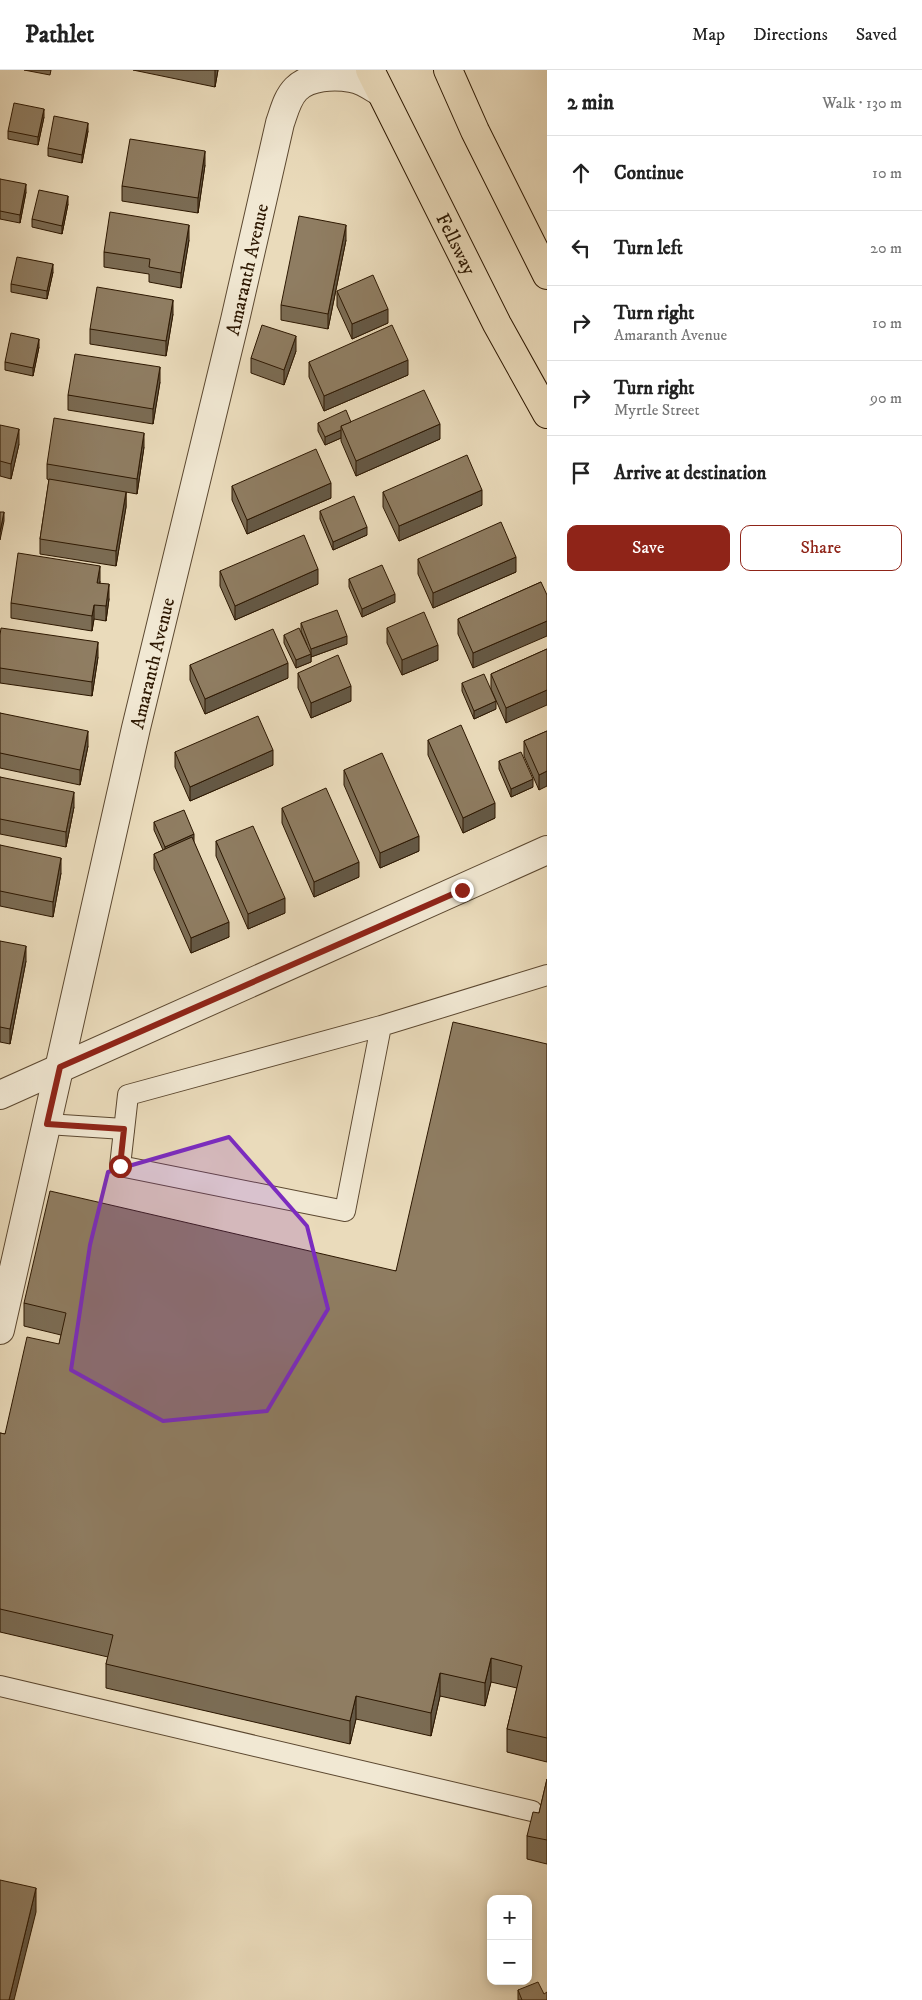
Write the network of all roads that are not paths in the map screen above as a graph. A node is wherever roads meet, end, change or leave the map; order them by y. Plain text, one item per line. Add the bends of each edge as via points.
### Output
1 (448, 70) edge
2 (374, 81) edge
3 (547, 275) edge
4 (547, 414) edge
5 (547, 850) edge
6 (547, 975) edge
7 (381, 1026) junction
8 (60, 1067) junction
9 (0, 1095) edge
10 (47, 1124) junction
11 (124, 1129) junction
12 (0, 1330) edge
13 (0, 1686) edge
14 (532, 1811) edge

1 - 3 main road via 504,192
2 - 4 main road, Fellsway via 497,324
2 - 8 street, Amaranth Avenue via 321,77 301,84 292,94 280,124 136,728
5 - 8 street
6 - 7 lane
7 - 11 lane via 128,1095
7 - 11 lane via 345,1211 120,1166
8 - 9 street
8 - 10 street, Amaranth Avenue
10 - 11 lane
10 - 12 street, Amaranth Avenue
13 - 14 lane

